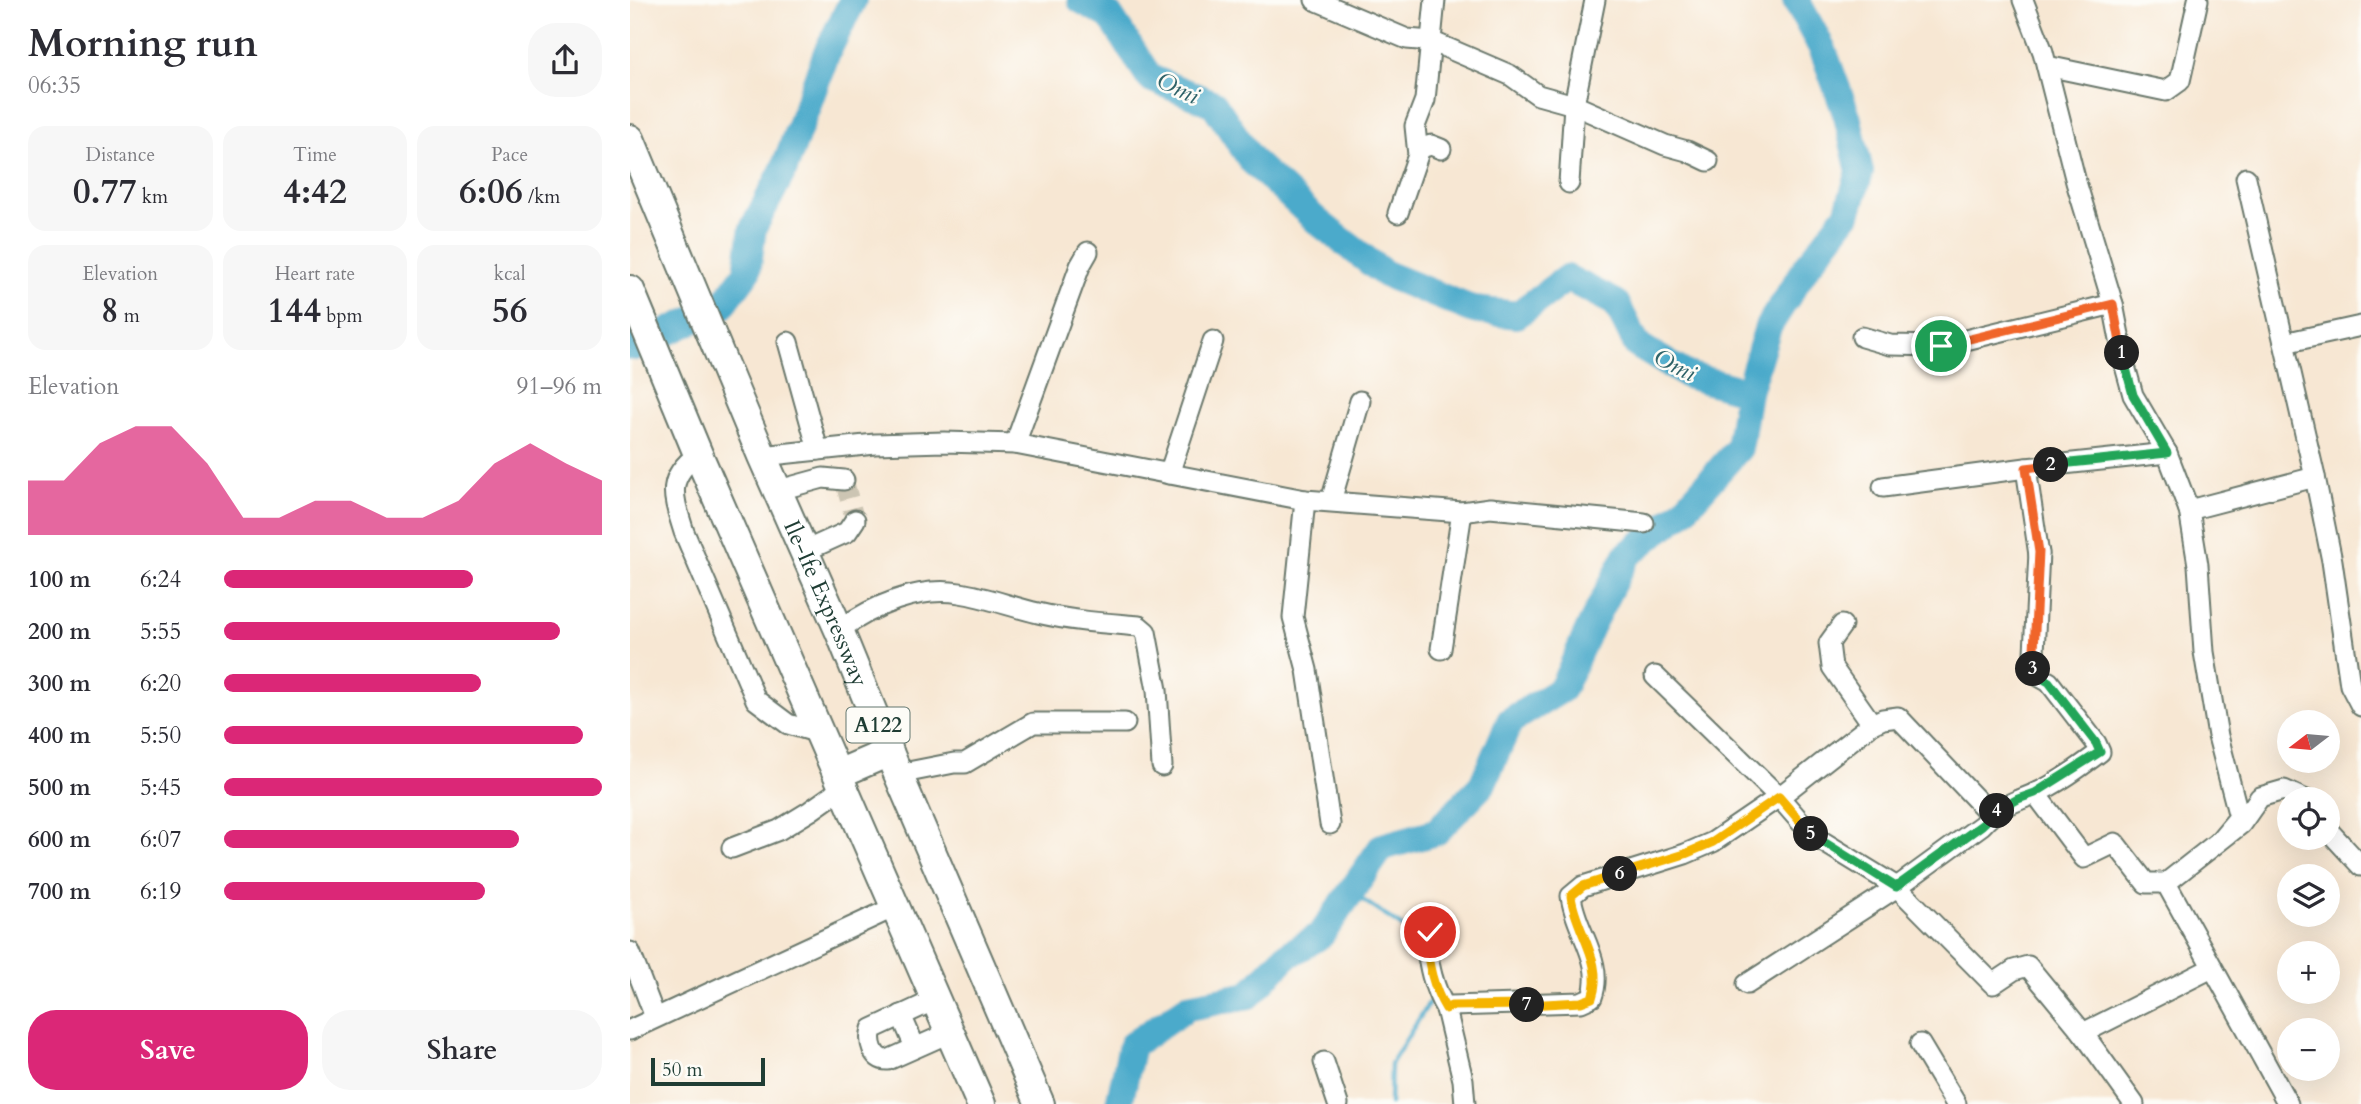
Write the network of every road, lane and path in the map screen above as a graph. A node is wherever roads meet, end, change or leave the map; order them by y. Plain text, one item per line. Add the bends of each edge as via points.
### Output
1 (1315, 0) edge
2 (1435, 0) edge
3 (1594, 0) edge
4 (2023, 0) edge
5 (2198, 0) edge
6 (1432, 41) junction
7 (2047, 66) junction
8 (1574, 105) junction
9 (630, 139) edge
10 (1418, 149) junction
11 (1441, 149) dead end
12 (1708, 161) dead end
13 (2246, 178) dead end
14 (1569, 183) dead end
15 (1398, 213) dead end
16 (1088, 251) dead end
17 (630, 290) edge
18 (2113, 304) junction
19 (2361, 326) edge
20 (1862, 337) dead end
21 (1213, 341) dead end
22 (788, 342) dead end
23 (2284, 343) junction
24 (1360, 401) dead end
25 (1015, 444) junction
26 (818, 450) junction
27 (2167, 453) junction
28 (698, 454) junction
29 (762, 456) junction
30 (2026, 468) junction
31 (1169, 474) junction
32 (2315, 477) junction
33 (844, 480) dead end
34 (1883, 487) dead end
35 (779, 490) junction
36 (1305, 500) junction
37 (1331, 501) junction
38 (2189, 510) junction
39 (1462, 512) junction
40 (855, 520) dead end
41 (1644, 523) dead end
42 (805, 551) junction
43 (1842, 625) dead end
44 (839, 630) junction
45 (1441, 649) dead end
46 (1656, 676) dead end
47 (2361, 706) edge
48 (1125, 723) dead end
49 (1871, 724) junction
50 (819, 733) junction
51 (894, 763) junction
52 (1163, 766) dead end
53 (841, 780) junction
54 (2277, 792) edge
55 (2035, 793) junction
56 (1779, 797) junction
57 (1991, 815) junction
58 (1330, 824) dead end
59 (2219, 841) junction
60 (2340, 843) edge
61 (732, 848) dead end
62 (2361, 866) edge
63 (2166, 883) junction
64 (1896, 887) junction
65 (897, 906) junction
66 (1430, 932) dead end
67 (630, 952) edge
68 (2212, 968) junction
69 (1747, 984) dead end
70 (937, 999) junction
71 (1446, 1009) junction
72 (901, 1016) junction
73 (655, 1017) junction
74 (630, 1030) edge
75 (951, 1032) junction
76 (2083, 1034) junction
77 (1920, 1044) dead end
78 (915, 1047) junction
79 (1324, 1062) dead end
80 (981, 1104) edge
81 (1040, 1104) edge
82 (1338, 1104) edge
83 (1465, 1104) edge
84 (1956, 1104) edge
85 (2134, 1104) edge
86 (2288, 1104) edge

1 - 6 street via 1407,39
2 - 6 street
3 - 8 street
4 - 7 street
5 - 7 street via 2179,81 2166,90
6 - 8 street via 1510,75 1538,95
6 - 10 street via 1425,100 1415,126
7 - 18 street
8 - 12 street
8 - 14 street
9 - 29 highway, Ile-Ife Expressway / A122
10 - 11 street via 1431,145
10 - 15 street
13 - 23 street
16 - 25 street
17 - 28 highway, A122
18 - 20 street via 1941,346 1889,345
18 - 27 street via 2133,395
19 - 23 street
21 - 31 street
22 - 26 street
23 - 32 street
24 - 37 street
25 - 26 street via 875,444
25 - 31 street
26 - 29 street
27 - 30 street
27 - 38 street
28 - 50 highway, A122
28 - 50 street via 675,480 676,505 756,701 788,724
29 - 35 highway, Ile-Ife Expressway / A122
30 - 34 street
30 - 55 street via 2039,554 2033,673 2049,682 2100,752
31 - 36 street
32 - 38 street
32 - 47 street via 2350,685
33 - 35 street via 823,478
35 - 42 highway, Ile-Ife Expressway / A122
36 - 37 street
36 - 58 street via 1293,617 1307,670
37 - 39 street
38 - 59 street via 2204,652 2218,736 2239,817
39 - 41 street via 1490,508
39 - 45 street
40 - 42 street via 846,531
42 - 44 highway, Ile-Ife Expressway / A122
43 - 49 street via 1829,643 1832,667
44 - 51 highway, Ile-Ife Expressway / A122
44 - 52 street via 882,605 928,593 959,593 1068,619 1139,626 1146,632 1157,690
46 - 56 street
48 - 51 street via 1033,723 965,763
49 - 56 street
49 - 57 street via 1898,717
50 - 53 highway, A122
51 - 53 highway
51 - 81 highway, Ile-Ife Expressway / A122
53 - 61 street via 810,811 779,830
53 - 65 highway, A122
54 - 59 street via 2260,797 2241,824
55 - 57 street
55 - 63 street via 2084,858 2115,843 2146,883
56 - 64 street via 1812,835
56 - 71 street via 1713,842 1583,886 1571,896 1597,983 1592,998
57 - 64 street
59 - 63 street
60 - 62 street
63 - 68 street
64 - 69 street
64 - 76 street via 1993,984 2028,966
65 - 70 highway, A122
65 - 73 street
66 - 71 street via 1425,938 1431,977
67 - 73 street
68 - 76 street
68 - 86 street
70 - 72 street
70 - 75 highway, A122
71 - 83 street
72 - 78 street
72 - 78 street via 872,1029 876,1057 888,1060
73 - 74 street
75 - 78 street
75 - 80 highway, A122
76 - 85 street
77 - 84 street
79 - 82 street

